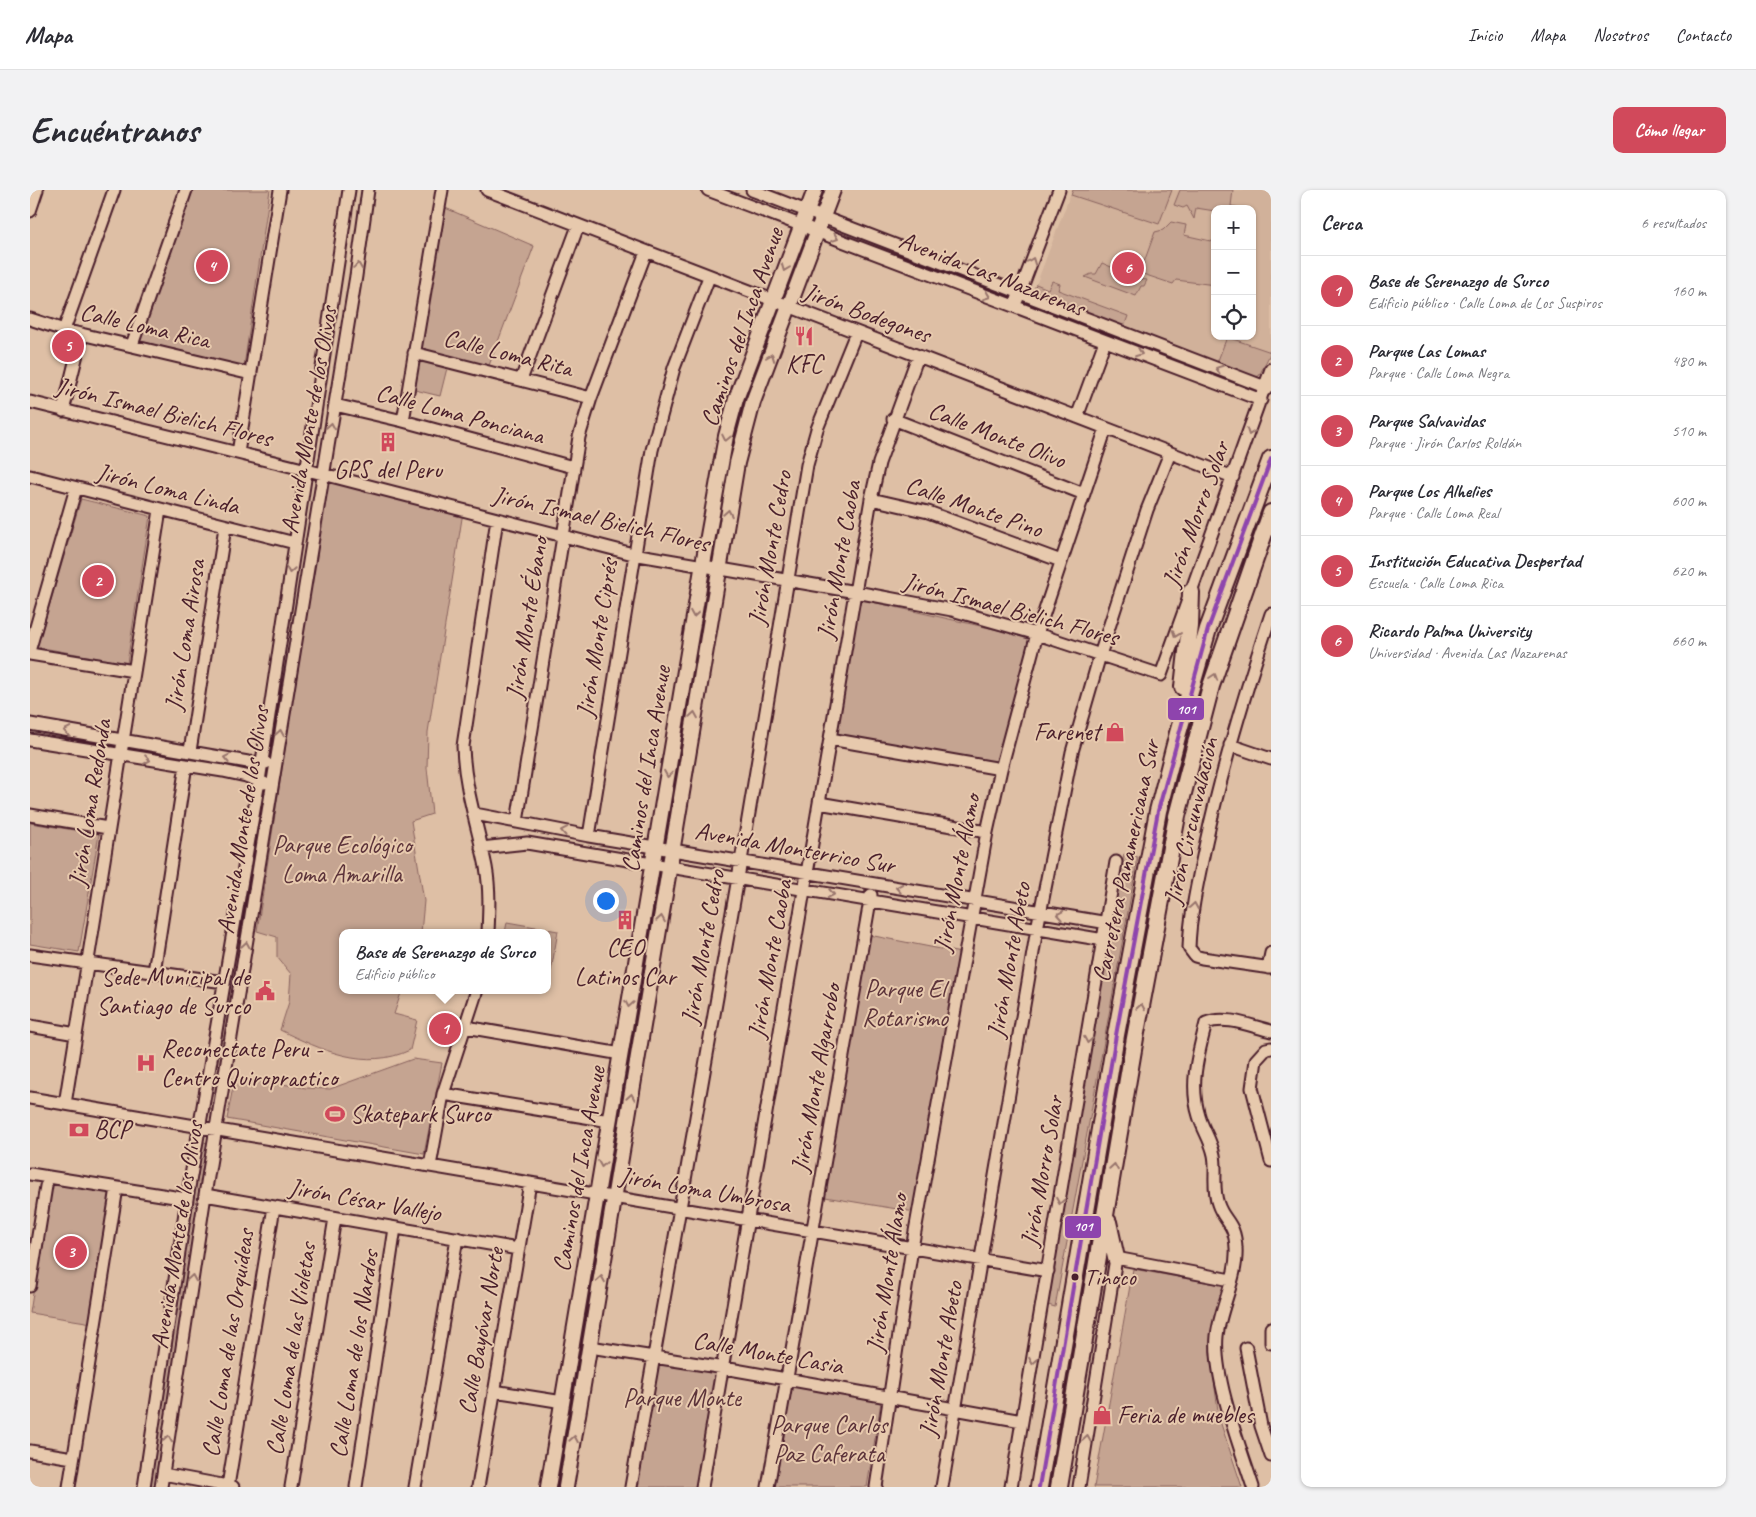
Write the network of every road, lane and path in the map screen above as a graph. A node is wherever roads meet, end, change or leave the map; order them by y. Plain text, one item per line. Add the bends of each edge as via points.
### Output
1 (37, 190) edge
2 (114, 190) edge
3 (280, 190) edge
4 (349, 190) edge
5 (368, 190) edge
6 (442, 190) edge
7 (486, 190) edge
8 (708, 190) edge
9 (752, 190) edge
10 (815, 190) edge
11 (832, 190) edge
12 (1060, 190) edge
13 (181, 191) edge
14 (30, 211) edge
15 (807, 211) junction
16 (822, 217) junction
17 (802, 225) junction
18 (578, 226) junction
19 (817, 231) junction
20 (646, 252) junction
21 (709, 277) junction
22 (1020, 293) junction
23 (773, 301) junction
24 (1014, 306) junction
25 (790, 308) junction
26 (30, 319) edge
27 (64, 330) junction
28 (856, 333) junction
29 (82, 334) junction
30 (1105, 341) junction
31 (132, 345) junction
32 (414, 352) junction
33 (918, 356) junction
34 (1271, 369) edge
35 (251, 374) junction
36 (521, 380) junction
37 (1266, 390) edge
38 (591, 398) junction
39 (30, 402) edge
40 (335, 405) junction
41 (63, 411) junction
42 (1078, 417) junction
43 (894, 419) junction
44 (403, 421) junction
45 (1106, 428) junction
46 (238, 453) junction
47 (1170, 453) junction
48 (1271, 459) edge
49 (573, 467) junction
50 (306, 470) junction
51 (323, 474) junction
52 (30, 476) edge
53 (1233, 477) junction
54 (76, 488) junction
55 (1084, 494) junction
56 (871, 499) junction
57 (160, 510) junction
58 (1271, 514) edge
59 (497, 519) junction
60 (225, 527) junction
61 (562, 537) junction
62 (295, 543) junction
63 (633, 554) junction
64 (1061, 561) junction
65 (702, 566) junction
66 (719, 569) junction
67 (787, 580) junction
68 (856, 592) junction
69 (1191, 592) junction
70 (1271, 614) edge
71 (1037, 634) junction
72 (30, 648) edge
73 (30, 654) edge
74 (1100, 655) junction
75 (134, 671) junction
76 (1161, 675) joint
77 (30, 724) edge
78 (1178, 733) junction
79 (30, 740) edge
80 (123, 740) junction
81 (830, 740) junction
82 (1230, 745) junction
83 (190, 750) junction
84 (120, 756) junction
85 (1271, 759) edge
86 (276, 762) junction
87 (261, 763) junction
88 (186, 765) junction
89 (1002, 769) junction
90 (259, 781) junction
91 (272, 787) junction
92 (819, 803) junction
93 (30, 814) edge
94 (475, 814) junction
95 (517, 822) junction
96 (108, 828) junction
97 (988, 832) junction
98 (589, 836) junction
99 (656, 847) junction
100 (481, 848) junction
101 (672, 850) junction
102 (741, 861) junction
103 (1116, 862) dead end
104 (652, 864) junction
105 (669, 867) junction
106 (807, 872) junction
107 (738, 879) junction
108 (873, 884) junction
109 (805, 890) junction
110 (870, 901) junction
111 (974, 901) junction
112 (1040, 912) junction
113 (971, 918) junction
114 (1108, 923) junction
115 (488, 929) edge
116 (1037, 929) junction
117 (1104, 940) junction
118 (1271, 953) edge
119 (30, 954) edge
120 (87, 962) junction
121 (1270, 968) edge
122 (154, 972) junction
123 (224, 982) junction
124 (476, 994) edge
125 (30, 1026) edge
126 (466, 1027) junction
127 (1271, 1031) edge
128 (76, 1034) junction
129 (1271, 1048) edge
130 (621, 1054) junction
131 (442, 1094) junction
132 (30, 1098) edge
133 (65, 1104) junction
134 (610, 1121) junction
135 (200, 1128) junction
136 (216, 1130) junction
137 (1271, 1161) edge
138 (430, 1166) junction
139 (30, 1174) edge
140 (530, 1183) junction
141 (46, 1186) dead end
142 (117, 1188) junction
143 (597, 1194) junction
144 (205, 1195) junction
145 (615, 1197) junction
146 (187, 1199) junction
147 (274, 1207) junction
148 (681, 1208) junction
149 (1106, 1215) junction
150 (336, 1218) junction
151 (749, 1220) junction
152 (395, 1228) junction
153 (813, 1231) junction
154 (456, 1238) junction
155 (912, 1248) junction
156 (518, 1249) junction
157 (1116, 1258) junction
158 (980, 1260) junction
159 (1048, 1272) junction
160 (1231, 1280) junction
161 (30, 1286) edge
162 (1271, 1328) edge
163 (1271, 1343) edge
164 (590, 1347) junction
165 (1246, 1348) dead end
166 (653, 1357) junction
167 (724, 1368) junction
168 (787, 1379) junction
169 (494, 1390) junction
170 (890, 1398) junction
171 (562, 1402) junction
172 (956, 1409) junction
173 (1022, 1421) junction
174 (30, 1451) edge
175 (1271, 1456) edge
176 (74, 1458) junction
177 (163, 1474) junction
178 (69, 1487) edge
179 (144, 1487) edge
180 (161, 1487) edge
181 (230, 1487) edge
182 (291, 1487) edge
183 (356, 1487) edge
184 (416, 1487) edge
185 (478, 1487) edge
186 (548, 1487) edge
187 (566, 1487) edge
188 (631, 1487) edge
189 (702, 1487) edge
190 (768, 1487) edge
191 (876, 1487) edge
192 (942, 1487) edge
193 (1011, 1487) edge
194 (1039, 1487) edge
195 (1059, 1487) edge
196 (1079, 1487) edge
197 (1253, 1487) edge

1 - 14 street
2 - 27 street
3 - 35 street
4 - 50 street, Avenida Monte de los Olivos
40 -> 5 street, Avenida Monte de los Olivos
6 - 32 street
7 - 18 street, Jirón Bodegones
8 - 17 street, Avenida Las Nazarenas
9 - 15 street, Avenida Las Nazarenas
10 - 15 main road, Caminos del Inca Avenue
11 - 16 main road, Caminos del Inca Avenue
22 -> 12 street
13 - 31 street
15 - 16 street, Avenida Las Nazarenas
15 - 17 main road, Caminos del Inca Avenue
16 - 19 main road, Caminos del Inca Avenue
16 - 22 street, Avenida Las Nazarenas
17 - 19 street, Avenida Las Nazarenas
17 -> 23 main road, Caminos del Inca Avenue
18 - 20 street, Jirón Bodegones
18 - 36 street
19 -> 24 street, Avenida Las Nazarenas
19 - 25 main road, Caminos del Inca Avenue
20 - 21 street, Jirón Bodegones
20 - 38 street, Jirón Monte Ébano
21 - 23 street, Jirón Bodegones
21 - 63 street, Jirón Monte Ciprés via 661,411
22 - 24 street
37 -> 22 street, Avenida Las Nazarenas
23 - 25 street, Jirón Bodegones
23 -> 65 main road, Caminos del Inca Avenue via 736,399 726,436
24 - 30 street, Avenida Las Nazarenas
25 - 28 street, Jirón Bodegones
66 -> 25 main road, Caminos del Inca Avenue via 743,434
26 - 27 street, Calle Loma Rica
27 - 29 street, Calle Loma Rica
28 - 33 street, Jirón Bodegones
28 - 67 street, Jirón Monte Cedro via 810,456
29 - 31 street, Calle Loma Rica
29 - 41 street
30 -> 37 street, Avenida Las Nazarenas
30 - 42 street
31 - 35 street, Calle Loma Rica
32 - 36 street, Calle Loma Rita
32 - 44 street
33 - 42 street, Jirón Bodegones
33 - 43 street, Jirón Monte Caoba
34 - 37 street, Jirón Morro Solar
35 - 46 street
36 - 38 street, Calle Loma Rita
37 -> 53 street, Jirón Morro Solar
38 - 49 street, Jirón Monte Ébano
39 - 41 street, Jirón Ismael Bielich Flores
40 - 44 street, Calle Loma Ponciana
51 -> 40 street, Avenida Monte de los Olivos
41 - 46 street, Jirón Ismael Bielich Flores
42 - 45 street, Jirón Bodegones
43 - 55 street, Calle Monte Olivo
43 - 56 street, Jirón Monte Caoba
44 - 49 street, Calle Loma Ponciana
45 - 47 street, Jirón Bodegones
45 - 55 street, Jirón Monte Álamo
46 - 50 street, Jirón Ismael Bielich Flores
47 - 53 street, Jirón Bodegones
47 - 74 street, Jirón Monte Abeto via 1147,510
48 - 78 highway, Carretera Panamericana Sur via 1208,629
49 - 61 street, Jirón Monte Ébano
50 - 51 street, Jirón Ismael Bielich Flores
50 - 62 street, Avenida Monte de los Olivos
51 - 59 street, Jirón Ismael Bielich Flores
86 -> 51 street, Avenida Monte de los Olivos
52 - 54 street, Jirón Loma Linda
53 - 69 street, Jirón Morro Solar
54 - 57 street, Jirón Loma Linda
54 - 72 street
55 - 64 street, Jirón Monte Álamo
56 - 64 street, Calle Monte Pino via 928,512
56 - 68 street, Jirón Monte Caoba
57 - 60 street, Jirón Loma Linda
57 - 75 street, Jirón Loma Redonda
149 -> 58 highway, Carretera Panamericana Sur via 1177,816 1211,686
59 - 61 street, Jirón Ismael Bielich Flores
59 - 94 street via 463,746 466,782
60 - 62 street, Jirón Loma Linda
60 - 83 street, Jirón Loma Airosa
61 - 63 street, Jirón Ismael Bielich Flores
61 - 95 street, Jirón Monte Ébano
62 -> 87 street, Avenida Monte de los Olivos
63 - 65 street, Jirón Ismael Bielich Flores
63 - 98 street, Jirón Monte Ciprés
64 - 71 street, Jirón Monte Álamo
65 - 66 street, Jirón Ismael Bielich Flores
65 -> 99 main road, Caminos del Inca Avenue
66 - 67 street, Jirón Ismael Bielich Flores
101 -> 66 main road, Caminos del Inca Avenue
67 - 68 street, Jirón Ismael Bielich Flores
67 - 102 street, Jirón Monte Cedro
68 - 71 street, Jirón Ismael Bielich Flores via 952,610
68 - 81 street, Jirón Monte Caoba
69 -> 76 street, Jirón Morro Solar
69 - 78 highway
70 - 82 street, Jirón Circunvalación
71 - 74 street, Jirón Ismael Bielich Flores
71 - 89 street, Jirón Monte Álamo
73 - 75 street
74 - 76 street, Jirón Ismael Bielich Flores
74 - 112 street, Jirón Monte Abeto via 1072,752
75 - 80 street, Jirón Loma Redonda
80 -> 77 street
78 - 194 highway, Carretera Panamericana Sur via 1144,885
79 - 84 street
80 - 83 street
80 - 84 street, Jirón Loma Redonda
81 - 89 street
81 - 92 street, Jirón Monte Caoba
82 - 85 street
121 -> 82 street, Jirón Circunvalación via 1202,958 1189,948 1200,870
87 -> 83 street
84 -> 88 street
84 - 96 street, Jirón Loma Redonda
86 - 87 street
86 - 91 street, Avenida Monte de los Olivos
87 - 90 street, Avenida Monte de los Olivos
88 - 90 street
88 - 122 street
89 - 97 street, Jirón Monte Álamo
90 - 91 street
90 - 123 street, Avenida Monte de los Olivos
136 -> 91 street, Avenida Monte de los Olivos
92 - 97 street
92 - 106 street, Jirón Monte Caoba
93 - 96 street
94 - 95 street, Avenida Monterrico Sur
94 - 100 street
98 -> 95 street, Avenida Monterrico Sur
96 - 120 street, Jirón Loma Redonda
97 - 111 street, Jirón Monte Álamo
98 - 99 street, Avenida Monterrico Sur
99 - 101 street, Avenida Monterrico Sur
99 - 104 main road, Caminos del Inca Avenue
100 - 104 street, Avenida Monterrico Sur via 527,843
100 - 115 street via 489,892
101 - 102 street, Avenida Monterrico Sur
101 - 105 main road, Caminos del Inca Avenue
102 - 106 street, Avenida Monterrico Sur
102 - 107 street, Jirón Monte Cedro
103 - 114 street, Jirón Morro Solar
104 - 105 street, Avenida Monterrico Sur
104 -> 130 main road, Caminos del Inca Avenue
105 - 107 street, Avenida Monterrico Sur
145 -> 105 main road, Caminos del Inca Avenue
106 - 108 street, Avenida Monterrico Sur
106 - 109 street, Jirón Monte Caoba
107 - 109 street, Avenida Monterrico Sur
107 - 148 street, Jirón Monte Cedro
108 - 110 street, Jirón Monte Algarrobo
111 -> 108 street, Avenida Monterrico Sur
109 -> 110 street, Avenida Monterrico Sur
109 - 151 street, Jirón Monte Caoba
110 - 113 street, Avenida Monterrico Sur
110 - 153 street, Jirón Monte Algarrobo
111 - 112 street, Avenida Monterrico Sur
111 - 113 street, Jirón Monte Álamo
114 -> 112 street, Avenida Monterrico Sur
112 - 116 street, Jirón Monte Abeto
113 - 116 street, Avenida Monterrico Sur
113 - 155 street, Jirón Monte Álamo
114 - 117 street, Jirón Morro Solar
116 - 117 street, Avenida Monterrico Sur
116 - 158 street, Jirón Monte Abeto
117 -> 159 street, Jirón Morro Solar
118 - 121 street
119 - 120 street
120 - 122 street
120 - 128 street, Jirón Loma Redonda
122 - 123 street
123 - 135 street, Avenida Monte de los Olivos
124 - 126 street
125 - 128 street
126 - 130 street
126 - 131 street
127 - 160 street via 1230,1020 1206,1023 1194,1078 1199,1117 1210,1137 1215,1156 1218,1205 1235,1232 1237,1250
128 - 133 street, Jirón Loma Redonda
129 - 137 street via 1256,1060 1252,1088
130 - 134 main road, Caminos del Inca Avenue
131 - 134 street
131 - 138 street
132 - 133 street, Jirón Loma Umbrosa
133 - 135 street, Jirón Loma Umbrosa
134 -> 143 main road, Caminos del Inca Avenue
135 - 136 street, Jirón Loma Umbrosa
135 - 146 street, Avenida Monte de los Olivos
136 - 138 street, Jirón Loma Umbrosa
136 - 144 street, Avenida Monte de los Olivos
138 - 140 street, Jirón Loma Umbrosa
139 - 142 street
140 - 143 street, Jirón Loma Umbrosa
140 - 156 street, Calle Bayóvar Norte
141 - 161 street
142 - 146 street
142 - 176 street
143 - 145 street, Jirón Loma Umbrosa
143 - 171 main road, Caminos del Inca Avenue
144 - 147 street, Jirón César Vallejo
177 -> 144 street, Avenida Monte de los Olivos
145 - 148 street, Jirón Loma Umbrosa
164 -> 145 main road, Caminos del Inca Avenue
146 - 179 street, Avenida Monte de los Olivos
147 - 150 street, Jirón César Vallejo
147 - 181 street, Calle Loma de las Orquídeas
148 - 151 street, Jirón Loma Umbrosa
148 - 166 street, Jirón Monte Cedro
149 - 157 highway
149 - 195 highway, Carretera Panamericana Sur
150 - 152 street, Jirón César Vallejo
150 - 182 street, Calle Loma de las Violetas
151 - 153 street, Jirón Loma Umbrosa
151 - 167 street, Jirón Monte Caoba
152 - 154 street, Jirón César Vallejo
152 - 183 street, Calle Loma de los Nardos
153 - 155 street, Jirón Loma Umbrosa
153 - 168 street, Jirón Monte Algarrobo
154 - 156 street, Jirón César Vallejo
154 - 184 street
155 - 158 street, Jirón Loma Umbrosa
155 - 170 street, Jirón Monte Álamo
156 - 169 street, Calle Bayóvar Norte
157 - 160 street
196 -> 157 street
158 - 159 street, Jirón Loma Umbrosa
158 - 172 street, Jirón Monte Abeto
159 -> 173 street, Jirón Morro Solar
160 - 197 street via 1217,1335 1217,1353 1227,1406
162 - 163 street
164 - 166 street, Calle Monte Casia
187 -> 164 main road, Caminos del Inca Avenue
165 - 175 street via 1261,1426
166 - 167 street, Calle Monte Casia
166 - 188 street, Jirón Monte Cedro
167 - 168 street, Calle Monte Casia
167 - 189 street, Jirón Monte Caoba
168 - 170 street, Calle Monte Casia
168 - 190 street, Jirón Monte Algarrobo
169 - 171 street
169 - 185 street, Calle Bayóvar Norte
170 - 172 street, Calle Monte Casia
170 - 191 street, Jirón Monte Álamo
171 - 186 main road, Caminos del Inca Avenue
172 - 173 street, Calle Monte Casia
172 - 192 street, Jirón Monte Abeto
173 - 193 street, Jirón Morro Solar
174 - 176 street
176 - 178 street
177 - 180 street, Avenida Monte de los Olivos
177 - 181 street

